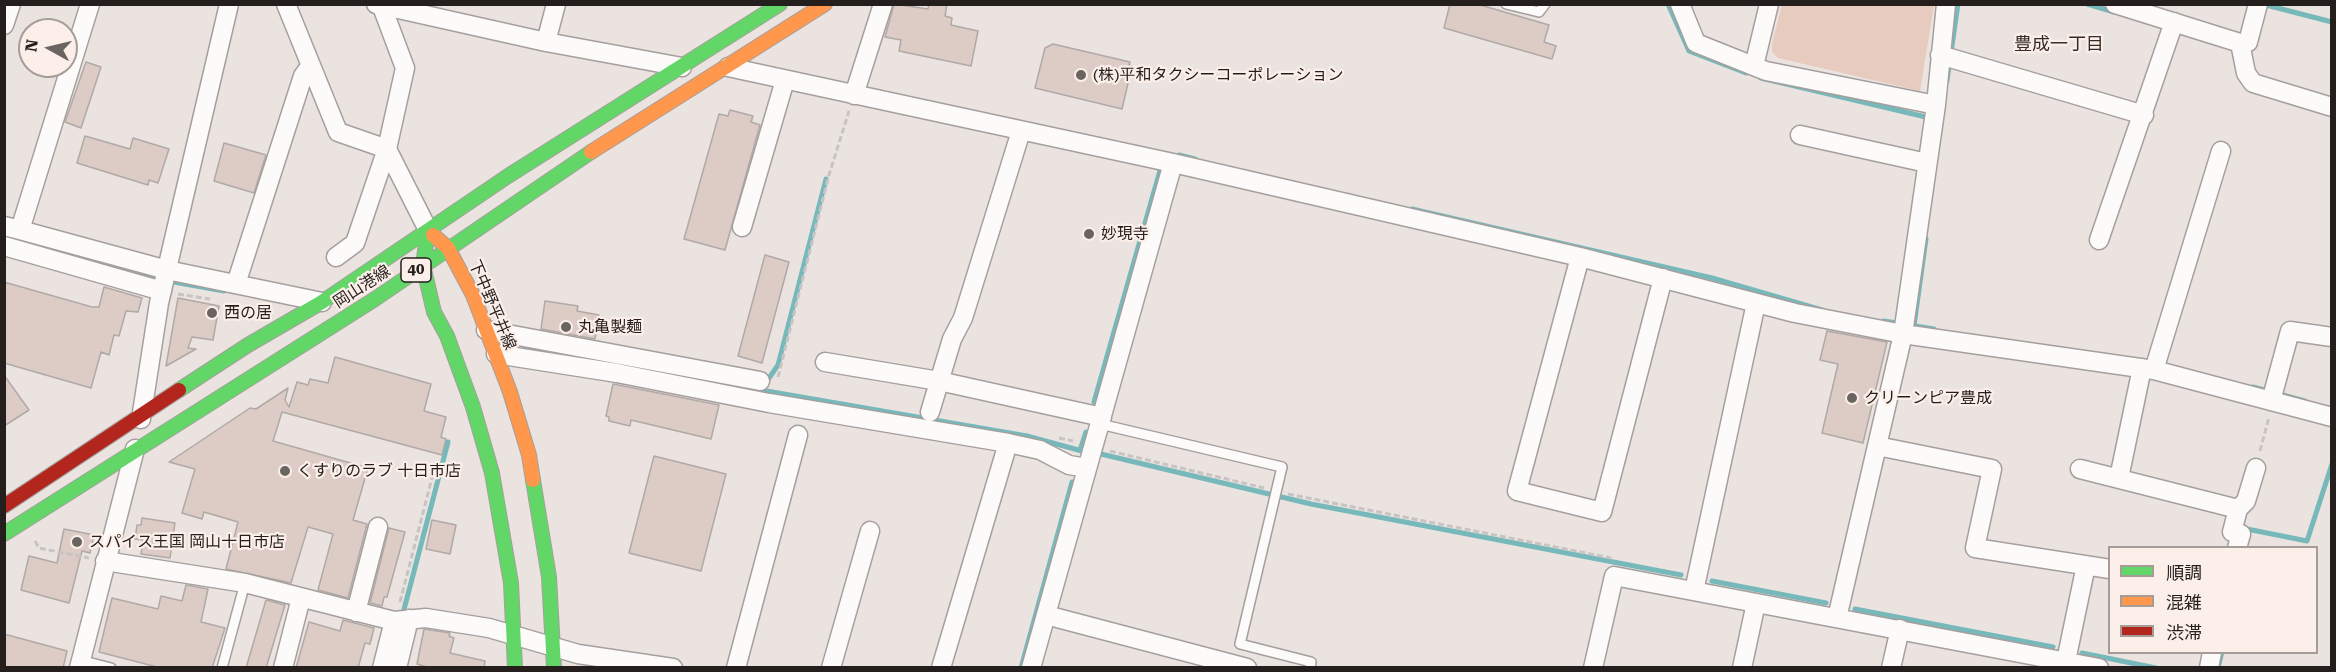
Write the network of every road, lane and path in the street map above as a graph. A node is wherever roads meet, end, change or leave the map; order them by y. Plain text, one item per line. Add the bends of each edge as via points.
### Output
1 (11, 4) edge
2 (90, 4) edge
3 (229, 4) edge
4 (286, 4) edge
5 (556, 4) edge
6 (780, 4) edge
7 (825, 4) edge
8 (883, 4) edge
9 (1506, 4) edge
10 (1545, 4) edge
11 (1680, 4) edge
12 (1769, 4) edge
13 (1946, 4) edge
14 (2115, 4) edge
15 (2258, 4) edge
16 (380, 5) edge
17 (4, 25) edge
18 (2172, 27) junction
19 (546, 42) junction
20 (2241, 47) junction
21 (1947, 57) junction
22 (311, 65) junction
23 (728, 66) junction
24 (1754, 66) junction
25 (682, 67) junction
26 (785, 80) junction
27 (854, 95) junction
28 (2331, 107) edge
29 (1934, 114) junction
30 (2144, 115) junction
31 (1021, 131) junction
32 (1800, 135) dead end
33 (387, 149) junction
34 (2221, 151) dead end
35 (1173, 163) junction
36 (1927, 163) junction
37 (742, 227) dead end
38 (12, 228) edge
39 (428, 230) junction
40 (2099, 240) dead end
41 (4, 246) edge
42 (448, 248) junction
43 (336, 257) dead end
44 (1580, 257) junction
45 (423, 265) junction
46 (1663, 278) junction
47 (164, 281) junction
48 (236, 284) junction
49 (322, 302) junction
50 (1756, 303) junction
51 (1904, 328) junction
52 (486, 330) junction
53 (2331, 337) edge
54 (496, 354) junction
55 (825, 362) dead end
56 (2152, 366) junction
57 (769, 380) joint
58 (939, 381) junction
59 (2273, 397) junction
60 (930, 412) dead end
61 (141, 417) junction
62 (2331, 417) edge
63 (1101, 421) junction
64 (798, 435) dead end
65 (1008, 443) junction
66 (1877, 446) junction
67 (1094, 447) junction
68 (135, 451) junction
69 (435, 466) dead end
70 (1087, 468) junction
71 (2256, 468) joint
72 (2080, 469) dead end
73 (2119, 478) junction
74 (1276, 494) junction
75 (4, 506) edge
76 (2238, 509) junction
77 (378, 527) dead end
78 (870, 531) dead end
79 (4, 534) edge
80 (34, 540) dead end
81 (2238, 546) edge
82 (1614, 558) dead end
83 (105, 561) junction
84 (2086, 565) junction
85 (2108, 569) edge
86 (245, 583) junction
87 (1694, 591) junction
88 (301, 598) junction
89 (1756, 603) junction
90 (356, 612) junction
91 (1046, 615) junction
92 (1837, 618) junction
93 (401, 620) junction
94 (1900, 629) junction
95 (514, 635) junction
96 (554, 647) junction
97 (2027, 661) edge
98 (2066, 661) junction
99 (79, 664) edge
100 (111, 668) edge
101 (222, 668) edge
102 (283, 668) edge
103 (382, 668) edge
104 (397, 668) edge
105 (515, 668) edge
106 (554, 668) edge
107 (673, 668) edge
108 (736, 668) edge
109 (831, 668) edge
110 (941, 668) edge
111 (1031, 668) edge
112 (1247, 668) edge
113 (1310, 668) edge
114 (1593, 668) edge
115 (1742, 668) edge
116 (1891, 668) edge
117 (2099, 668) edge

1 - 17 street
2 - 38 street
3 - 47 street
4 - 22 street
5 - 19 street
6 - 25 main road, 岡山港線 / 40
7 - 23 main road, 岡山港線 / 40
8 - 27 street
9 - 10 lane via 1539,12
11 - 24 street via 1696,43
12 - 24 street
13 - 21 street
14 - 18 street
15 - 20 street via 2248,42
16 - 19 street
16 - 33 street via 405,68
18 - 20 street
18 - 30 street
19 - 25 street
20 - 28 street via 2246,73 2253,83
21 - 29 street
21 - 30 street
22 - 33 street via 338,132
22 - 48 street via 303,76
23 - 26 street
23 - 42 main road, 岡山港線 / 40 via 556,174
24 - 29 street
25 - 39 main road, 岡山港線 / 40
26 - 27 street
26 - 37 street
27 - 31 street
27 - 57 path
29 - 36 street
30 - 40 street
31 - 35 street
31 - 58 street via 963,318
32 - 36 street
33 - 39 street
33 - 43 street via 355,243
34 - 56 street
35 - 44 street
35 - 63 street
36 - 51 street
38 - 47 street
39 - 42 main road, 下中野平井線
39 - 45 main road
39 - 49 main road, 岡山港線 / 40
41 - 47 street
42 - 45 main road, 岡山港線 / 40
42 - 52 main road, 下中野平井線
44 - 46 street
44 - 46 street via 1517,491 1602,512
45 - 68 main road, 岡山港線 / 40
45 - 95 main road via 434,312 473,407 492,473 511,583
46 - 50 street
47 - 48 street
47 - 61 street
48 - 49 street
49 - 61 main road, 岡山港線 / 40 via 248,345
50 - 51 street
50 - 87 street
51 - 56 street
51 - 66 street
52 - 54 main road, 下中野平井線
52 - 57 street
53 - 59 street via 2290,331
54 - 65 street
54 - 96 main road, 下中野平井線 via 520,424 538,503
55 - 58 street
56 - 59 street
56 - 73 street
58 - 60 street
58 - 63 street
59 - 62 street
59 - 71 path
61 - 68 street
61 - 75 main road, 岡山港線 / 40
63 - 67 street
63 - 74 lane via 1282,467
64 - 108 street
65 - 70 street
65 - 110 street
66 - 84 street via 1992,469 1974,548
66 - 92 street
67 - 70 street
67 - 74 path
68 - 79 main road, 岡山港線 / 40
68 - 83 street
69 - 93 path
70 - 91 street
71 - 76 street via 2246,501
72 - 73 street
73 - 76 street
74 - 82 path
74 - 113 lane via 1240,645 1311,662
76 - 81 street via 2232,532 2241,534
77 - 90 street
78 - 109 street
80 - 83 path via 39,548
83 - 86 street
83 - 99 street
84 - 85 street
84 - 98 street
86 - 88 street
86 - 101 lane
87 - 89 street
87 - 114 street via 1614,576
88 - 90 street
88 - 102 street
89 - 92 street
89 - 115 street
90 - 93 street
91 - 111 street
91 - 112 street
92 - 94 street
93 - 95 street via 426,618 489,627
93 - 103 street
93 - 104 street
94 - 97 street
94 - 116 street
95 - 96 street
95 - 105 main road
96 - 106 main road, 下中野平井線
96 - 107 street
97 - 98 street
98 - 117 street
99 - 100 lane

